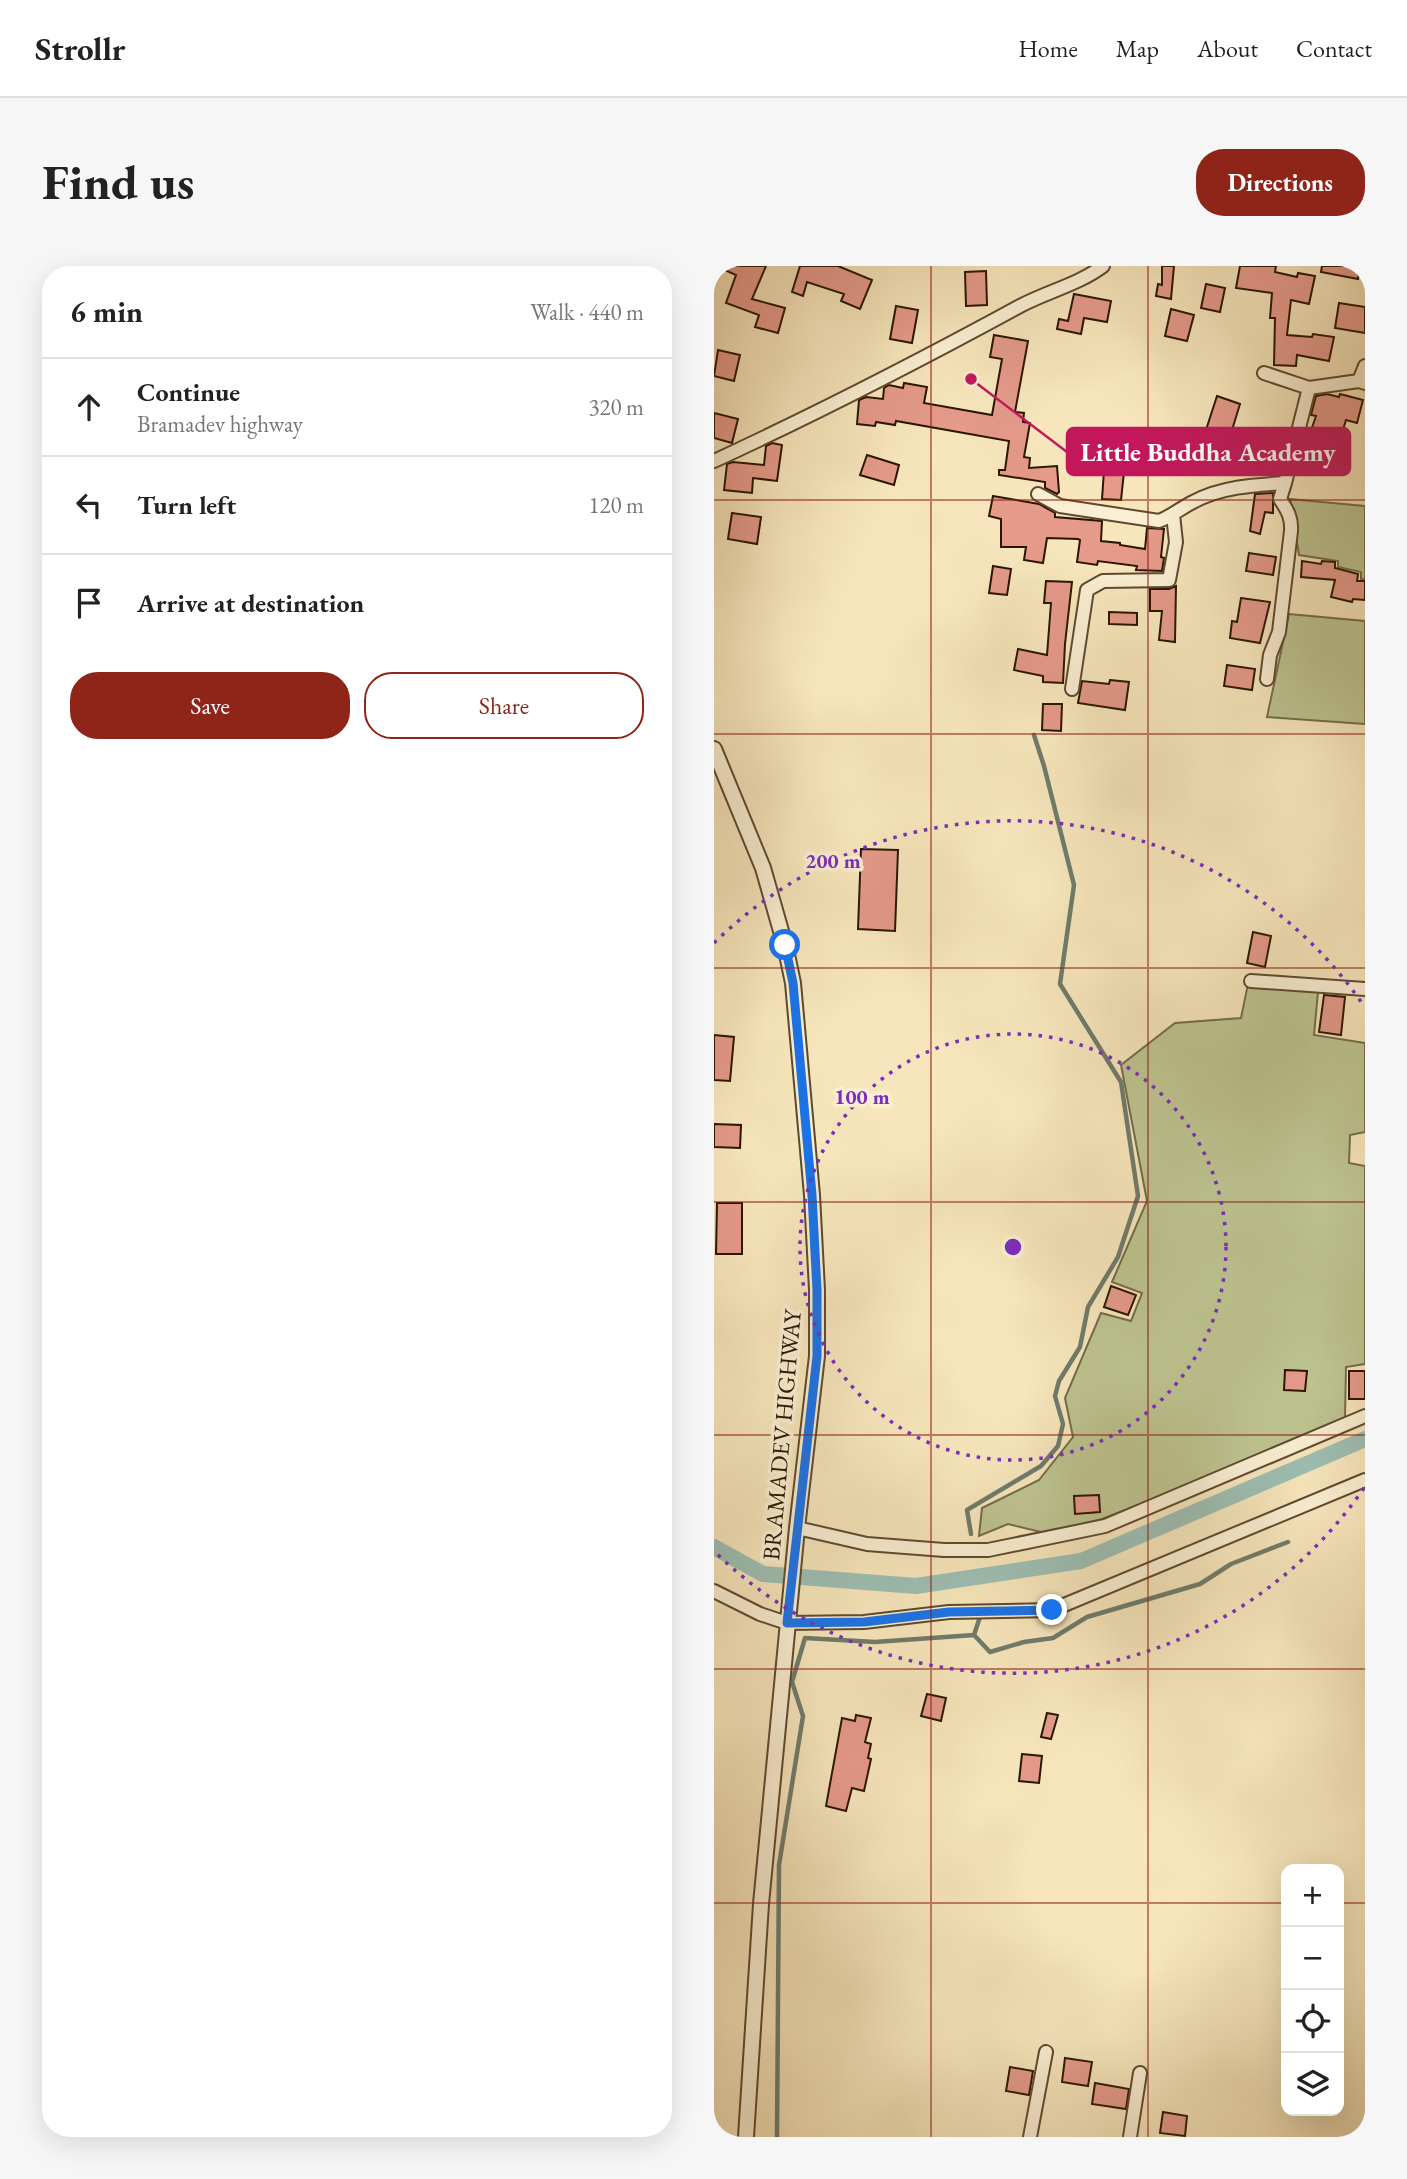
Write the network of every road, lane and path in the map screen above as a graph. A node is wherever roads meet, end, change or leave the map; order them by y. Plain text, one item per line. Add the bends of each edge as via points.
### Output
1 (1103, 266) edge
2 (1365, 366) edge
3 (1264, 373) dead end
4 (1362, 382) edge
5 (1309, 388) junction
6 (714, 461) edge
7 (1285, 483) junction
8 (1038, 494) dead end
9 (1173, 516) junction
10 (1267, 679) dead end
11 (1072, 689) dead end
12 (714, 749) edge
13 (1251, 981) dead end
14 (1365, 989) edge
15 (1365, 1416) edge
16 (1365, 1480) edge
17 (797, 1532) junction
18 (714, 1591) edge
19 (788, 1620) junction
20 (1046, 2052) dead end
21 (1140, 2073) dead end
22 (746, 2137) edge
23 (1030, 2137) edge
24 (1130, 2137) edge

1 - 6 street
2 - 4 street
3 - 5 street
4 - 5 street
5 - 7 street
7 - 9 street via 1240,486 1194,502
7 - 10 street via 1280,499 1292,520 1279,632 1269,654
8 - 9 street via 1071,508 1159,521
9 - 11 street via 1176,542 1169,580 1103,581 1087,590
12 - 17 street, BRAMADEV HIGHWAY via 762,868 793,983 817,1290 817,1356
13 - 14 street
15 - 17 street via 1105,1526 988,1550 867,1544
16 - 19 street via 1052,1610 949,1612 864,1622
17 - 19 street, BRAMADEV HIGHWAY
18 - 19 street via 760,1614
19 - 22 street, BRAMADEV HIGHWAY via 761,1904
20 - 23 street
21 - 24 street

